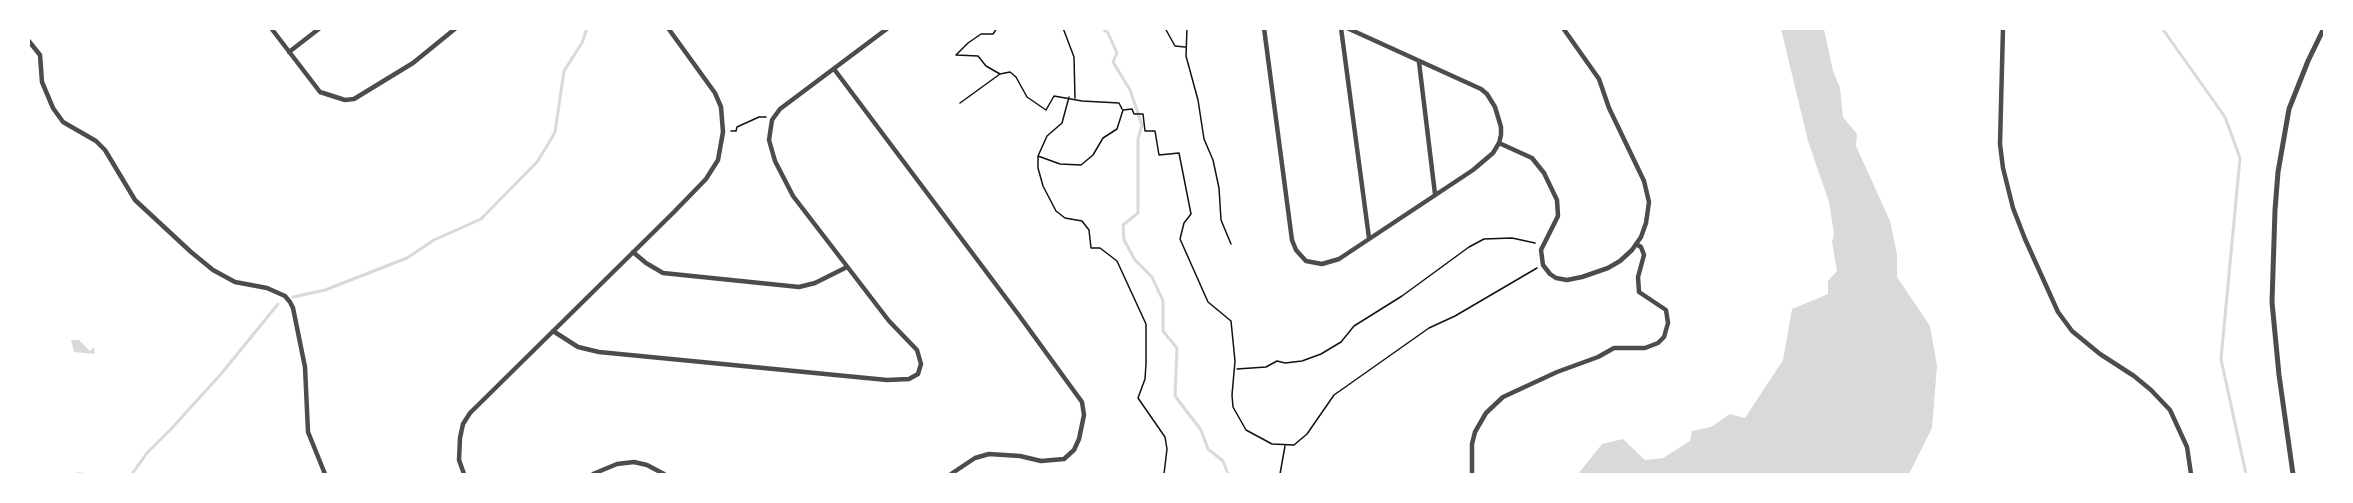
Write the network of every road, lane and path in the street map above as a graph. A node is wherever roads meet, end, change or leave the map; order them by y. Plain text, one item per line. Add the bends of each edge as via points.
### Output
1 (271, 28) edge
2 (320, 28) edge
3 (456, 28) edge
4 (668, 28) edge
5 (888, 28) edge
6 (997, 28) edge
7 (1063, 28) edge
8 (1165, 28) edge
9 (1187, 28) edge
10 (1264, 28) edge
11 (1341, 28) edge
12 (1347, 28) edge
13 (1563, 28) edge
14 (2003, 28) edge
15 (2324, 28) edge
16 (28, 40) edge
17 (1186, 47) junction
18 (289, 52) junction
19 (1419, 62) junction
20 (834, 69) junction
21 (1000, 74) junction
22 (1069, 97) junction
23 (1075, 99) junction
24 (960, 103) dead end
25 (1123, 110) junction
26 (772, 120) junction
27 (723, 132) junction
28 (1499, 143) junction
29 (1038, 156) junction
30 (1435, 194) junction
31 (1369, 238) junction
32 (1231, 244) dead end
33 (1636, 244) junction
34 (1542, 245) junction
35 (633, 252) junction
36 (1543, 265) junction
37 (848, 267) junction
38 (553, 331) junction
39 (1235, 369) junction
40 (1286, 446) junction
41 (325, 474) edge
42 (464, 474) edge
43 (593, 474) edge
44 (664, 474) edge
45 (951, 474) edge
46 (1164, 474) edge
47 (1280, 474) edge
48 (1472, 474) edge
49 (2191, 474) edge
50 (2292, 474) edge

1 - 18 street
2 - 18 street
3 - 18 street via 413,63 354,99 320,92
4 - 27 street via 715,93 721,107
5 - 20 street
6 - 21 path via 993,34 981,34 956,55 978,56
7 - 23 path via 1074,57
8 - 17 path via 1175,46
9 - 17 path
10 - 31 street via 1286,206 1296,250 1306,261 1322,264 1339,259
11 - 31 street
12 - 19 street
13 - 33 street via 1601,82 1609,108 1644,181 1648,210
14 - 49 street via 2000,144 2013,208 2025,240 2058,312 2072,331 2134,376 2170,410 2187,447
15 - 50 street via 2289,109 2274,210 2272,302
16 - 41 street via 40,55 42,82 53,108 63,122 105,150 135,200 213,270 235,282 267,288 290,302 305,367 308,432
17 - 32 path via 1203,139 1219,188 1221,220
19 - 28 street via 1487,94 1501,126
19 - 30 street
20 - 26 street via 780,109
20 - 45 street via 1082,402 1084,416 1079,440 1064,459 1041,461 989,454
21 - 22 path via 1010,72 1027,97 1046,110 1054,96
21 - 24 path
22 - 23 path
22 - 29 path via 1062,123 1047,136
23 - 25 path via 1119,103
25 - 29 path via 1117,129 1103,138 1081,165 1060,164
25 - 39 path via 1131,109 1144,116 1145,131 1155,131 1159,155 1179,153 1191,214 1180,239 1208,302 1231,321
26 - 27 path via 759,117 736,131
26 - 37 street via 769,140 780,171 793,196
27 - 35 street via 712,171
28 - 30 street via 1484,162
28 - 34 street via 1532,158 1544,172 1557,200 1557,216
29 - 46 path via 1043,186 1056,211 1065,218 1082,221 1089,230 1091,248 1100,248 1117,261 1146,324 1145,379 1138,398 1165,436
30 - 31 street
33 - 36 street via 1620,261 1571,280 1556,278
33 - 48 street via 1644,255 1639,292 1666,310 1664,337 1645,348 1614,348 1503,397 1491,407 1475,432
34 - 36 street
34 - 39 path via 1512,238 1484,239 1354,326 1341,342 1321,354 1302,361
35 - 37 street via 663,273 799,287
35 - 38 street
36 - 40 path via 1429,328 1391,354 1334,395 1307,434 1294,446
37 - 38 street via 912,345 920,359 920,370 914,377 887,380 599,352 578,347
38 - 42 street via 465,420 459,449
39 - 40 path via 1232,395 1237,417 1254,435
40 - 47 path
43 - 44 street via 634,462

